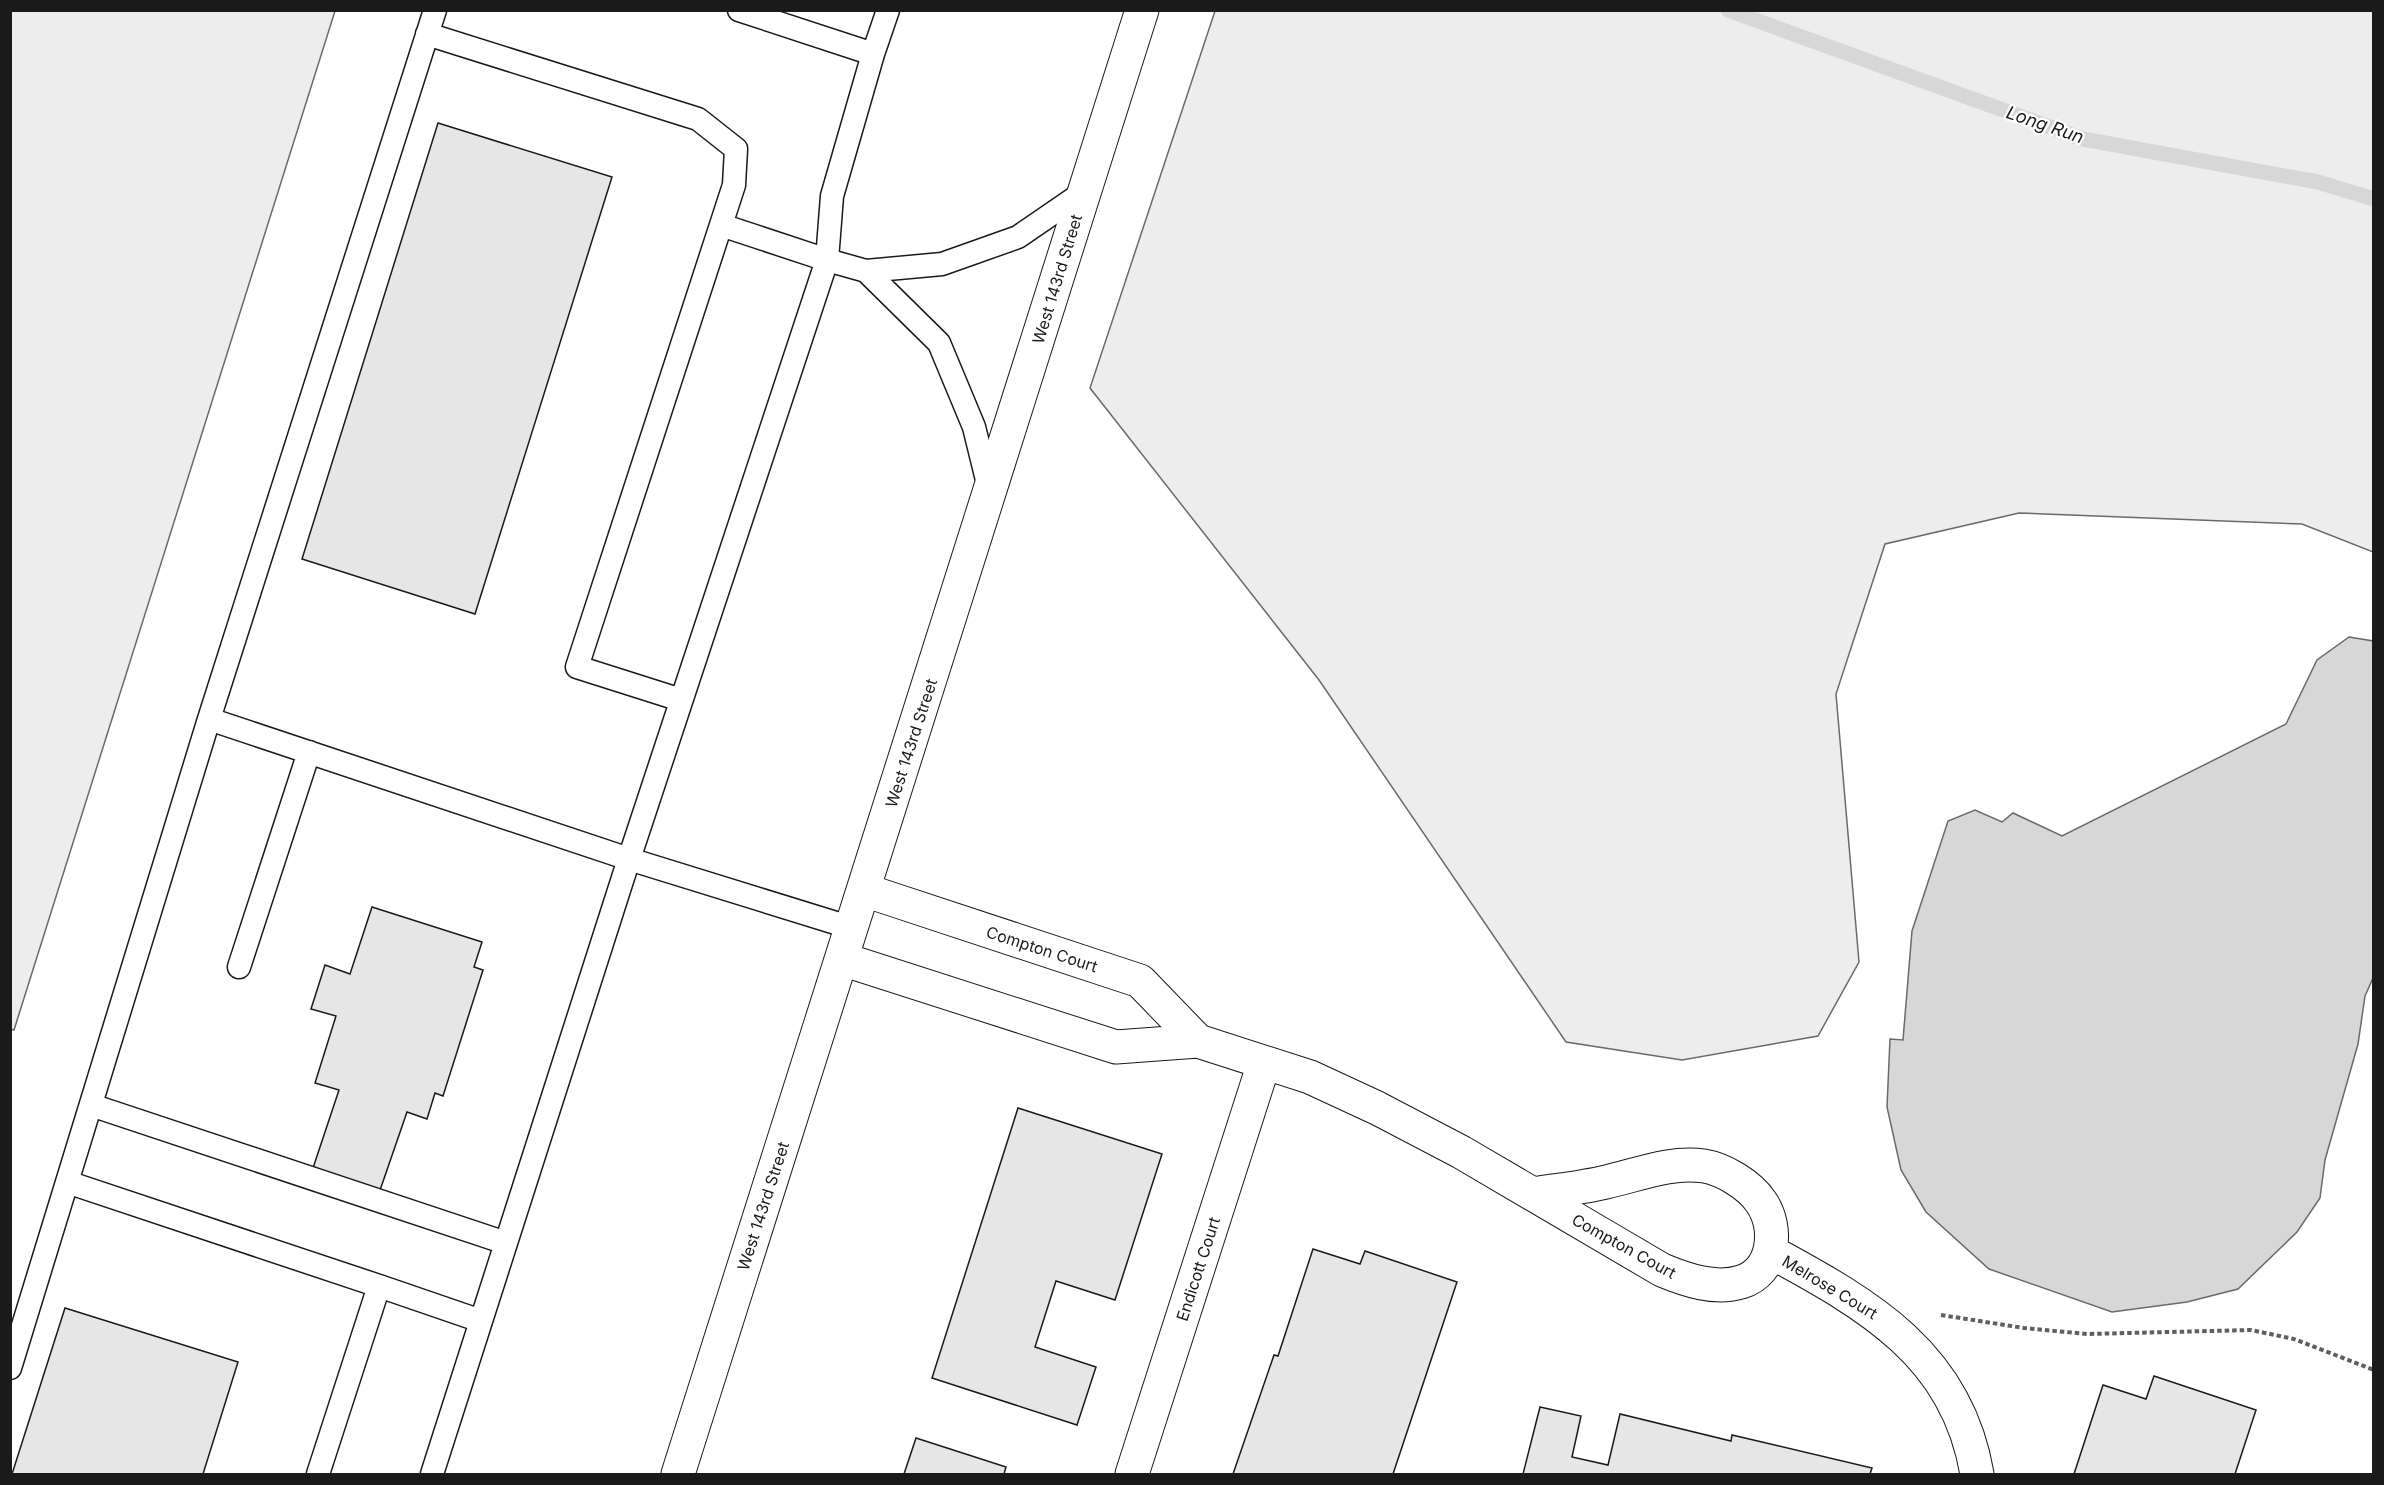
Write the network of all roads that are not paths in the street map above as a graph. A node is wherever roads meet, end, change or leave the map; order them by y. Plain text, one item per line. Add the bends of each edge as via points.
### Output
1 (435, 10) edge
2 (739, 10) edge
3 (888, 10) edge
4 (1142, 10) edge
5 (428, 34) junction
6 (873, 54) junction
7 (1085, 191) junction
8 (721, 225) junction
9 (827, 260) junction
10 (866, 271) junction
11 (990, 492) junction
12 (681, 700) junction
13 (209, 719) junction
14 (309, 752) junction
15 (629, 859) junction
16 (864, 890) junction
17 (852, 928) junction
18 (842, 959) junction
19 (239, 968) dead end
20 (1198, 1041) junction
21 (1264, 1063) junction
22 (91, 1105) junction
23 (67, 1182) junction
24 (1533, 1194) junction
25 (506, 1243) junction
26 (1771, 1252) junction
27 (379, 1286) junction
28 (481, 1321) junction
29 (10, 1368) edge
30 (318, 1474) edge
31 (432, 1474) edge
32 (678, 1474) edge
33 (1132, 1474) edge
34 (1977, 1474) edge

1 - 5 lane
2 - 6 lane
3 - 6 lane
4 - 7 street, West 143rd Street
5 - 8 lane via 698,119 736,149 734,185
5 - 13 lane
6 - 9 lane via 831,196
7 - 10 lane via 1018,237 942,264
7 - 11 street, West 143rd Street
8 - 9 lane
8 - 12 lane via 577,667
9 - 10 lane
9 - 12 lane
10 - 11 lane via 939,343 974,427
11 - 16 street, West 143rd Street
12 - 15 lane
13 - 14 lane
13 - 22 lane
14 - 15 lane
14 - 19 lane
15 - 17 lane
15 - 25 lane
16 - 17 street, West 143rd Street
16 - 20 street, Compton Court via 1140,981
17 - 18 street, West 143rd Street
18 - 20 street, Compton Court via 1116,1047
18 - 32 street, West 143rd Street
20 - 21 street, Compton Court
21 - 24 street, Compton Court via 1310,1077 1377,1108
21 - 33 street, Endicott Court
22 - 23 lane
22 - 25 lane
23 - 27 lane
23 - 29 lane
24 - 26 street, Compton Court via 1662,1270 1689,1281 1742,1282 1760,1270
24 - 26 street, Compton Court via 1602,1183 1678,1164 1706,1167 1728,1175 1762,1202 1771,1227
25 - 28 lane
26 - 34 street, Melrose Court via 1884,1320 1925,1360 1955,1401
27 - 28 lane
27 - 30 lane
28 - 31 lane

